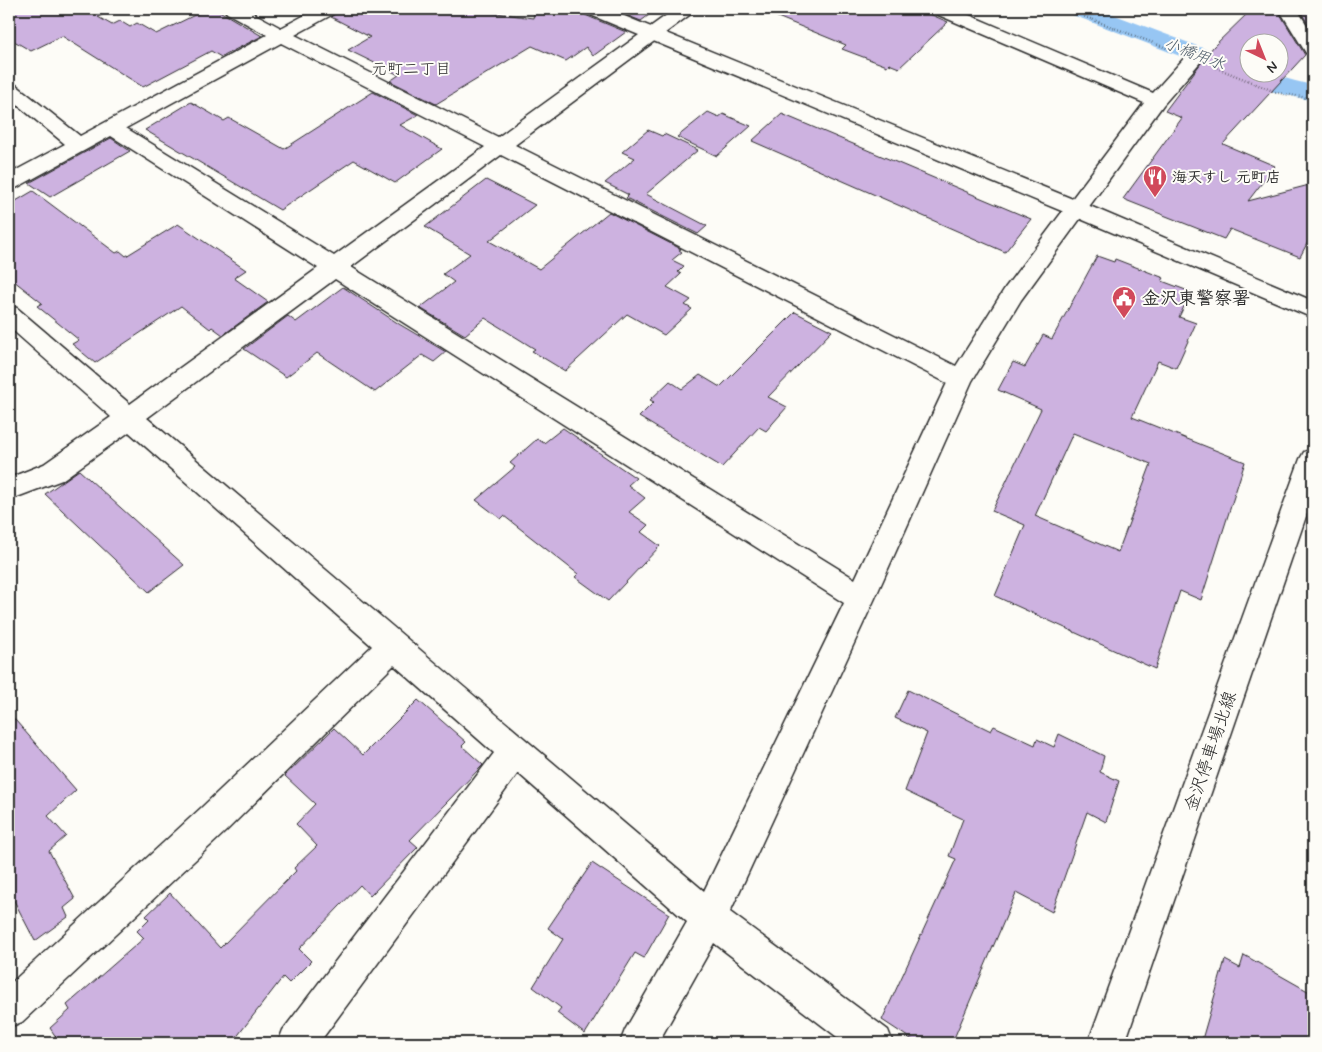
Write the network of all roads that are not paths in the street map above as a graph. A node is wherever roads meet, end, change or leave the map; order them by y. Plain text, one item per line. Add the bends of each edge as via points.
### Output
1 (233, 9) edge
2 (329, 9) edge
3 (592, 9) edge
4 (686, 9) edge
5 (940, 9) edge
6 (1288, 9) edge
7 (652, 34) junction
8 (280, 35) junction
9 (1313, 49) edge
10 (1194, 59) dead end
11 (9, 89) edge
12 (1156, 101) junction
13 (111, 127) junction
14 (79, 145) junction
15 (500, 146) junction
16 (9, 183) edge
17 (1076, 209) junction
18 (334, 268) junction
19 (1313, 310) edge
20 (9, 314) edge
21 (961, 379) junction
22 (128, 419) junction
23 (1313, 458) edge
24 (9, 489) edge
25 (860, 598) junction
26 (393, 646) junction
27 (515, 751) junction
28 (709, 918) junction
29 (9, 1010) edge
30 (296, 1043) edge
31 (638, 1043) edge
32 (876, 1043) edge
33 (1106, 1043) edge

1 - 8 street
2 - 8 street
3 - 7 street
4 - 7 street
5 - 12 street
6 - 9 street
7 - 15 street
7 - 17 street
8 - 13 street
8 - 15 street
10 - 12 street
11 - 14 street
12 - 17 street
13 - 14 street
13 - 18 street
14 - 16 street
15 - 18 street
15 - 21 street
17 - 19 street
17 - 21 street via 1013,294
18 - 22 street
18 - 25 street
20 - 22 street
21 - 25 street
22 - 24 street via 53,472
22 - 26 street
23 - 33 street, 金沢停車場北線
25 - 28 street
26 - 27 street
26 - 29 street
27 - 28 street
27 - 30 street
28 - 31 street
28 - 32 street

